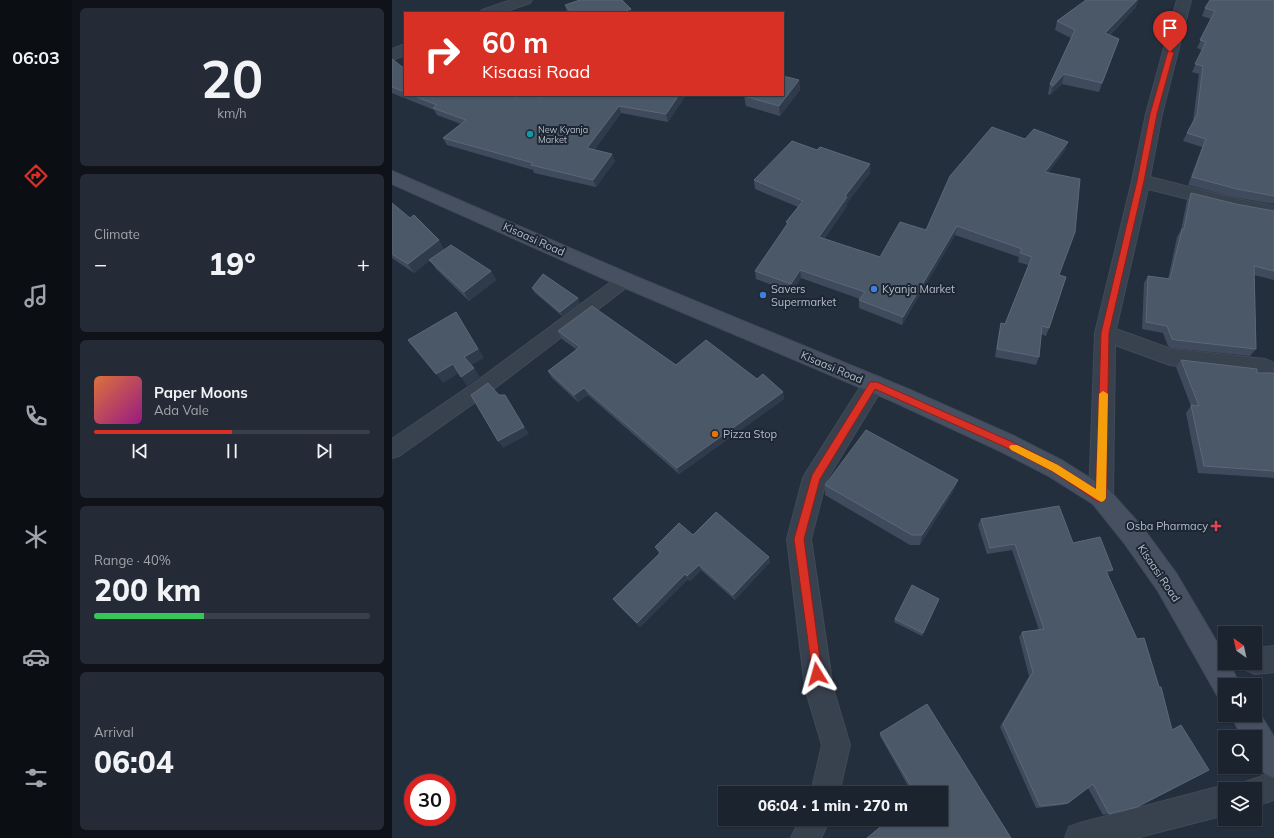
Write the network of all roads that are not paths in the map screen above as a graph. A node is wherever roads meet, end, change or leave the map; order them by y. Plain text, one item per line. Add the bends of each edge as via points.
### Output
1 (525, 0) edge
2 (1184, 0) edge
3 (490, 12) edge
4 (404, 50) edge
5 (392, 56) edge
6 (392, 177) edge
7 (1141, 181) junction
8 (1274, 212) edge
9 (625, 280) junction
10 (1105, 333) junction
11 (1265, 368) dead end
12 (874, 384) junction
13 (392, 450) edge
14 (1101, 498) junction
15 (1274, 659) edge
16 (1262, 660) edge
17 (1225, 671) edge
18 (1249, 722) edge
19 (1274, 764) edge
20 (827, 786) edge
21 (1274, 786) edge
22 (1262, 790) edge
23 (1218, 802) edge
24 (812, 826) edge
25 (806, 838) edge
26 (1080, 838) edge

1 - 3 street
2 - 7 street via 1154,114
4 - 5 street
6 - 9 main road, Kisaasi Road
7 - 8 street
7 - 10 street
9 - 12 main road, Kisaasi Road
9 - 13 lane via 484,386
10 - 11 street via 1170,357
10 - 14 street
12 - 14 main road, Kisaasi Road via 1055,468
12 - 20 street via 815,478 799,539 819,688 836,745
14 - 17 main road, Kisaasi Road via 1134,536 1167,582
15 - 16 street
18 - 19 main road
21 - 22 street
23 - 26 street
24 - 25 street

